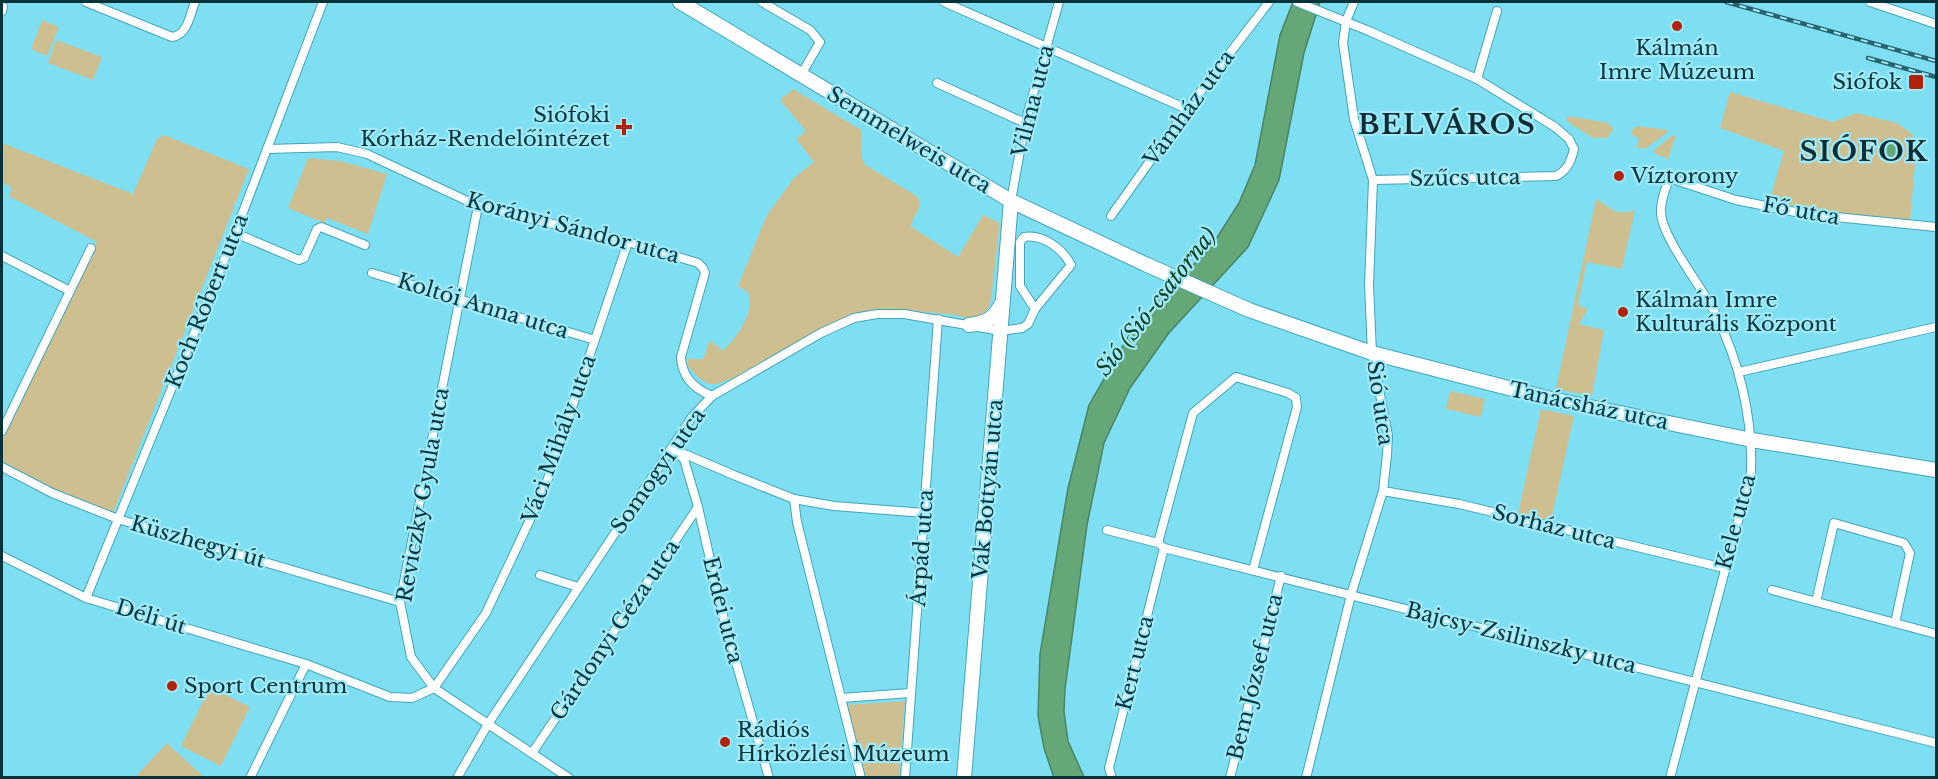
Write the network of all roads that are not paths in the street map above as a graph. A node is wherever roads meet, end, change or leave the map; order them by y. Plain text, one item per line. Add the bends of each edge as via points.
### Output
1 (86, 2) edge
2 (195, 2) edge
3 (323, 2) edge
4 (680, 2) edge
5 (762, 2) edge
6 (944, 2) edge
7 (1059, 2) edge
8 (1269, 2) edge
9 (1297, 2) edge
10 (1354, 2) edge
11 (1870, 2) edge
12 (1497, 11) dead end
13 (1346, 21) junction
14 (1936, 24) edge
15 (1046, 46) junction
16 (801, 75) junction
17 (1477, 79) junction
18 (937, 83) dead end
19 (1187, 109) junction
20 (1025, 123) junction
21 (267, 149) junction
22 (1373, 180) junction
23 (1011, 201) junction
24 (478, 206) junction
25 (1661, 209) joint
26 (1042, 216) junction
27 (1111, 216) dead end
28 (1936, 227) edge
29 (235, 233) junction
30 (1008, 236) junction
31 (628, 242) junction
32 (365, 245) dead end
33 (91, 248) dead end
34 (2, 256) edge
35 (372, 273) dead end
36 (70, 291) junction
37 (459, 299) junction
38 (1003, 301) junction
39 (1035, 309) junction
40 (1249, 310) joint
41 (938, 319) junction
42 (969, 326) junction
43 (1936, 327) edge
44 (1001, 331) junction
45 (595, 340) junction
46 (1372, 352) junction
47 (1739, 372) junction
48 (712, 396) junction
49 (2, 431) edge
50 (1752, 440) junction
51 (671, 448) junction
52 (2, 466) edge
53 (1936, 470) edge
54 (1383, 491) junction
55 (794, 499) junction
56 (698, 507) junction
57 (925, 513) junction
58 (118, 519) junction
59 (1107, 530) dead end
60 (1161, 545) junction
61 (2, 556) edge
62 (1724, 568) junction
63 (1253, 570) junction
64 (540, 575) dead end
65 (1281, 576) junction
66 (578, 587) junction
67 (1772, 590) dead end
68 (1351, 595) junction
69 (86, 598) junction
70 (400, 602) junction
71 (1816, 602) junction
72 (1895, 623) junction
73 (1936, 634) edge
74 (306, 664) junction
75 (1695, 681) junction
76 (434, 688) junction
77 (910, 693) junction
78 (841, 698) junction
79 (488, 723) junction
80 (1936, 743) edge
81 (532, 753) junction
82 (250, 777) edge
83 (457, 777) edge
84 (569, 777) edge
85 (769, 777) edge
86 (861, 777) edge
87 (905, 777) edge
88 (964, 777) edge
89 (1112, 777) edge
90 (1230, 777) edge
91 (1306, 777) edge
92 (1670, 777) edge

1 - 2 street via 172,37 184,32
3 - 21 street, Koch Róbert utca
4 - 16 main road, Semmelweis utca
5 - 16 street via 810,30 820,42
6 - 15 street
7 - 15 street, Vilma utca
8 - 19 street, Vámház utca
9 - 13 street
10 - 13 street, Sió utca
11 - 14 street
12 - 17 street
13 - 17 street
13 - 22 street, Sió utca via 1343,43 1349,93
15 - 19 street
15 - 20 street, Vilma utca
16 - 23 main road, Semmelweis utca
17 - 22 street, Szűcs utca via 1569,139 1574,149 1564,172 1556,176
18 - 20 street
19 - 27 street, Vámház utca
20 - 23 street, Vilma utca
21 - 24 street, Korányi Sándor utca via 336,147 367,154
21 - 29 street, Koch Róbert utca
22 - 46 street, Sió utca via 1369,285
23 - 26 main road, Semmelweis utca
23 - 30 main road, Vak Bottyán utca
24 - 31 street, Korányi Sándor utca
24 - 37 street, Reviczky Gyula utca
25 - 28 street, Fő utca via 1669,178 1736,200 1805,214
25 - 47 street, Kele utca via 1661,220 1714,311
26 - 30 main road via 1023,219
26 - 40 main road, Semmelweis utca
29 - 32 street via 299,260 304,258 321,227
29 - 58 street, Koch Róbert utca
30 - 38 main road, Vak Bottyán utca
31 - 45 street, Váci Mihály utca
31 - 48 street, Korányi Sándor utca via 690,260 703,268 703,281 681,357 682,369 699,392
33 - 36 street
34 - 36 street
35 - 37 street, Koltói Anna utca
36 - 49 street
37 - 45 street, Koltói Anna utca
37 - 70 street, Reviczky Gyula utca
38 - 42 main road via 986,323
38 - 44 main road, Vak Bottyán utca
39 - 39 street via 1020,286 1020,242 1032,236 1060,249 1071,266
39 - 44 street via 1022,328
40 - 46 main road, Tanácsház utca
41 - 42 street, Somogyi utca
41 - 48 street, Somogyi utca via 904,314 854,318
41 - 57 street, Árpád utca
42 - 44 street, Somogyi utca
43 - 47 street
44 - 88 main road, Vak Bottyán utca
45 - 76 street, Váci Mihály utca via 544,490 486,613
46 - 50 main road, Tanácsház utca via 1551,399
46 - 54 street, Sió utca via 1388,436
47 - 50 street, Kele utca
48 - 51 street, Somogyi utca
50 - 53 main road, Tanácsház utca
50 - 62 street, Kele utca via 1751,472
51 - 55 street
51 - 56 street, Erdei utca via 684,459
51 - 66 street, Somogyi utca
52 - 58 street, Küszhegyi út via 52,493
54 - 62 street, Sorház utca via 1459,504
54 - 68 street, Sió utca
55 - 57 street
55 - 78 street
56 - 81 street, Gárdonyi Géza utca
56 - 85 street, Erdei utca via 724,620
57 - 77 street, Árpád utca
58 - 69 street, Koch Róbert utca
58 - 70 street, Küszhegyi út
59 - 60 street, Bajcsy-Zsilinszky utca
60 - 63 street, Bajcsy-Zsilinszky utca
60 - 63 street, Kert utca via 1193,413 1236,377 1288,393 1296,398 1297,407
60 - 89 street, Kert utca via 1109,768
61 - 69 street, Déli út
62 - 75 street, Kele utca
63 - 65 street, Bajcsy-Zsilinszky utca
64 - 66 street
65 - 68 street, Bajcsy-Zsilinszky utca
65 - 90 street, Bem József utca
66 - 79 street, Somogyi utca
67 - 71 street
68 - 75 street, Bajcsy-Zsilinszky utca
68 - 91 street, Sió utca
69 - 74 street, Déli út
70 - 76 street, Reviczky Gyula utca via 411,657
71 - 72 street
71 - 72 street via 1834,523 1904,543 1910,553
72 - 73 street
74 - 76 street, Déli út via 390,697 412,698
74 - 82 street
75 - 80 street, Bajcsy-Zsilinszky utca
75 - 92 street, Kele utca
76 - 79 street, Reviczky Gyula utca
77 - 78 street
77 - 87 street, Árpád utca
78 - 86 street
79 - 81 street, Reviczky Gyula utca
79 - 83 street, Somogyi utca
81 - 84 street, Reviczky Gyula utca

